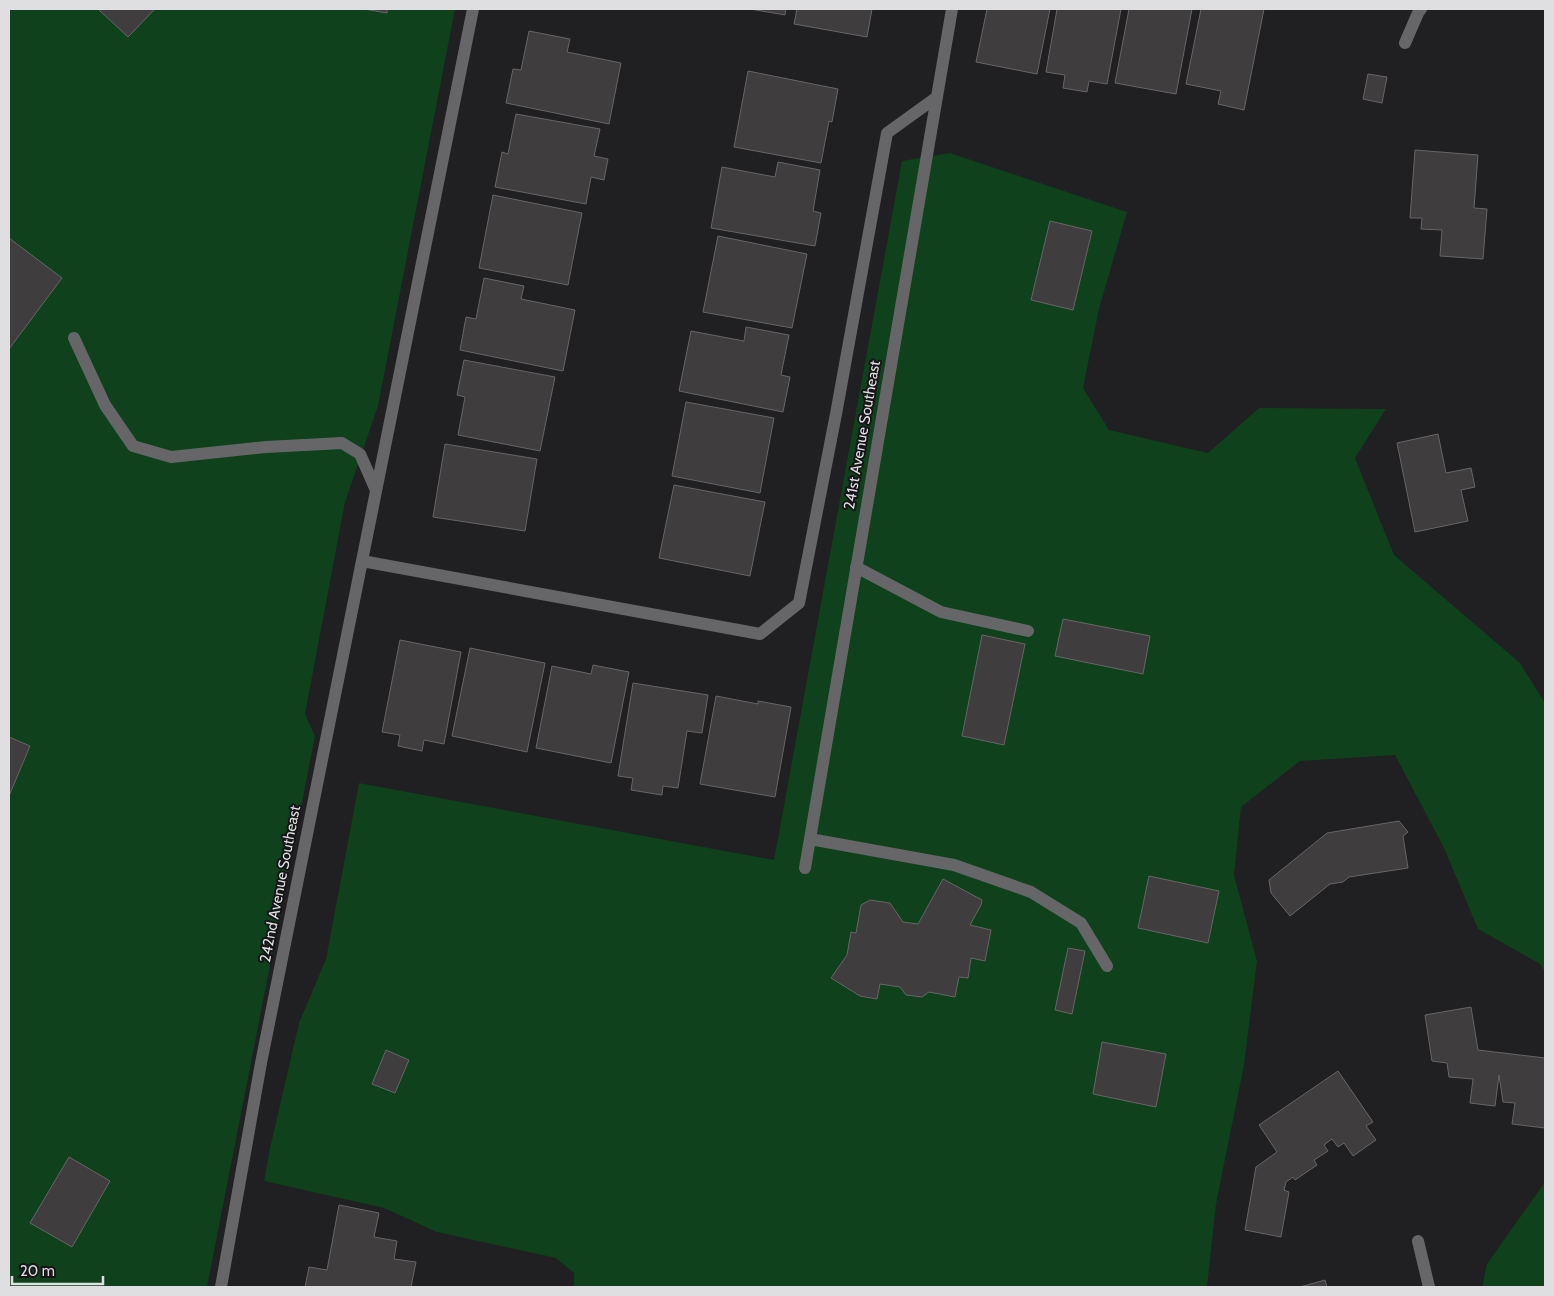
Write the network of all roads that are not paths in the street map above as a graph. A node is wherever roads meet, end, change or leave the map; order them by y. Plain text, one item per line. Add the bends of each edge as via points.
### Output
1 (473, 9) edge
2 (952, 9) edge
3 (1421, 9) edge
4 (1405, 43) dead end
5 (937, 97) junction
6 (74, 338) dead end
7 (375, 488) junction
8 (362, 561) junction
9 (856, 566) junction
10 (1028, 631) dead end
11 (810, 839) junction
12 (805, 868) dead end
13 (1107, 966) dead end
14 (1418, 1241) dead end
15 (221, 1287) edge
16 (1429, 1287) edge

1 - 7 street, 242nd Avenue Southeast
2 - 5 street, 241st Avenue Southeast
3 - 4 street
5 - 8 street via 887,133 799,603 760,634
5 - 9 street, 241st Avenue Southeast
6 - 7 street via 105,405 133,446 171,457 342,443 360,454
7 - 8 street, 242nd Avenue Southeast
8 - 15 street, 242nd Avenue Southeast via 261,1064
9 - 10 street via 942,612
9 - 11 street, 241st Avenue Southeast
11 - 12 street, 241st Avenue Southeast
11 - 13 street via 954,865 1031,892 1081,923
14 - 16 street

